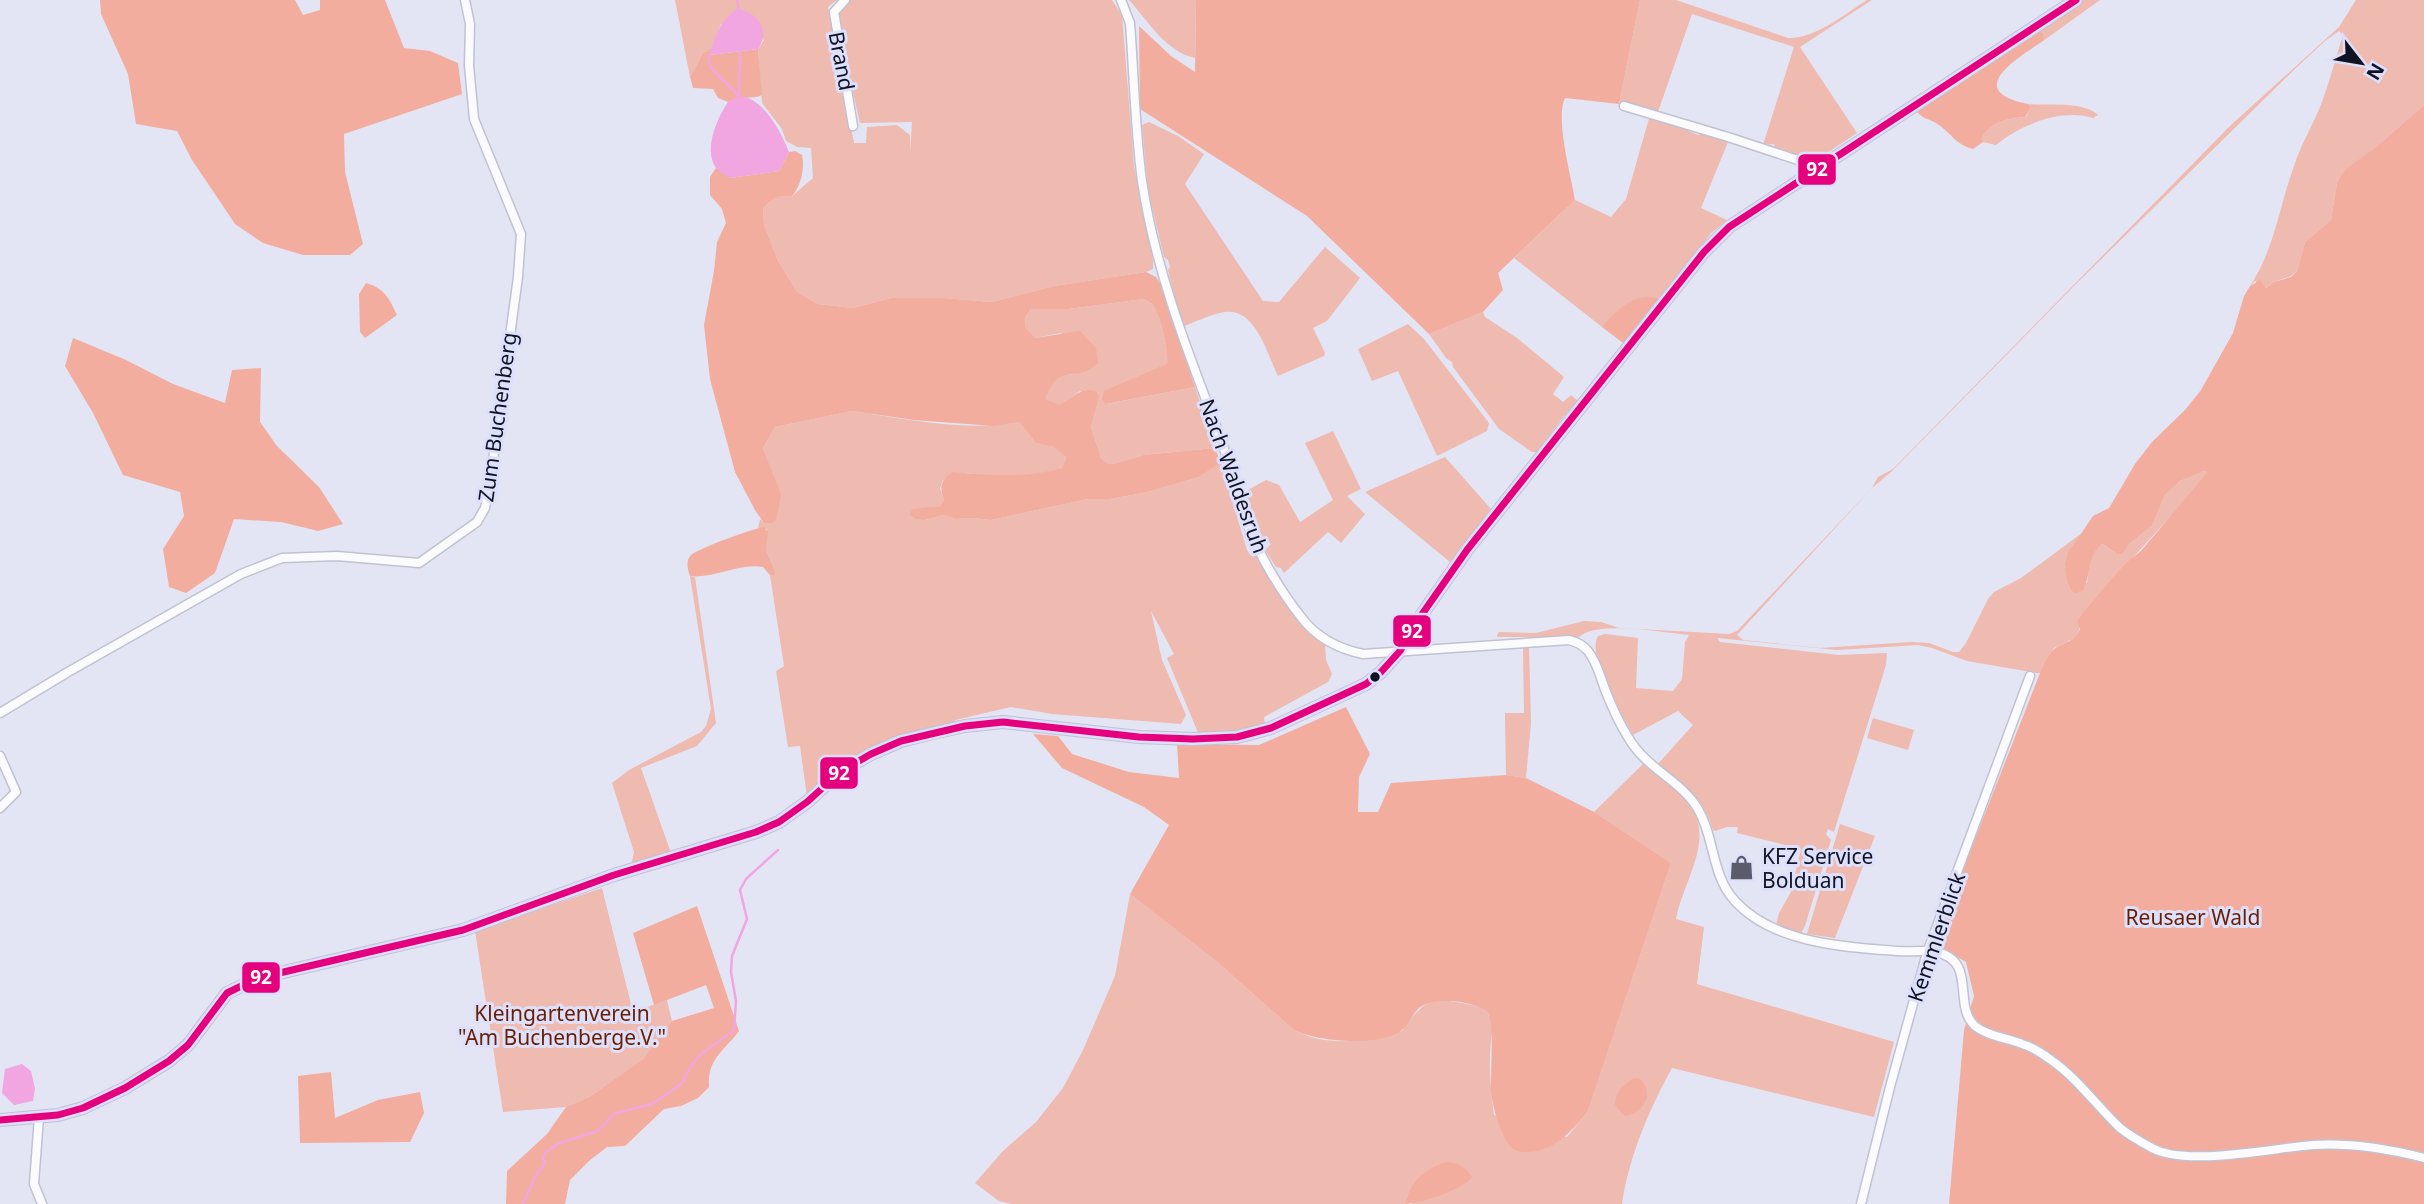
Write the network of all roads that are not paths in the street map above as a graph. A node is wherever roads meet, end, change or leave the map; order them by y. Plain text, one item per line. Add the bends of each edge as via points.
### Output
1 (465, 0) edge
2 (845, 0) edge
3 (2076, 0) edge
4 (1122, 2) edge
5 (1624, 106) dead end
6 (853, 126) dead end
7 (1819, 167) junction
8 (1399, 651) junction
9 (2030, 676) dead end
10 (0, 713) edge
11 (0, 756) edge
12 (0, 808) edge
13 (1927, 953) junction
14 (39, 1117) junction
15 (0, 1120) edge
16 (2424, 1158) edge
17 (42, 1204) edge
18 (1861, 1204) edge

1 - 10 street, Zum Buchenberg via 474,118 521,234 490,482 477,522 419,563 337,556 282,558 241,574
2 - 6 street, Brand via 834,12 834,25
3 - 7 street
4 - 8 street, Nach Waldesruh via 1130,23 1142,182 1166,283 1256,544 1300,616 1326,639 1363,654
5 - 7 street
7 - 8 street via 1728,227 1704,252 1467,550
8 - 13 street, Nach Waldesruh via 1569,640 1583,646 1629,739 1699,811 1721,879 1737,904 1787,935
8 - 14 street via 1366,684 1271,729 1237,737 1139,737 988,722 901,741 840,772 779,822 756,832 614,875 463,930 258,978 228,993 197,1035 169,1061 83,1108
9 - 13 street, Kemmlerblick
11 - 12 street via 16,792
13 - 16 street, Nach Waldesruh via 1950,958 1959,967 1965,1009 1973,1024 2052,1060 2121,1129 2156,1150 2218,1156 2316,1145
13 - 18 street, Kemmlerblick
14 - 15 street
14 - 17 street via 34,1184

